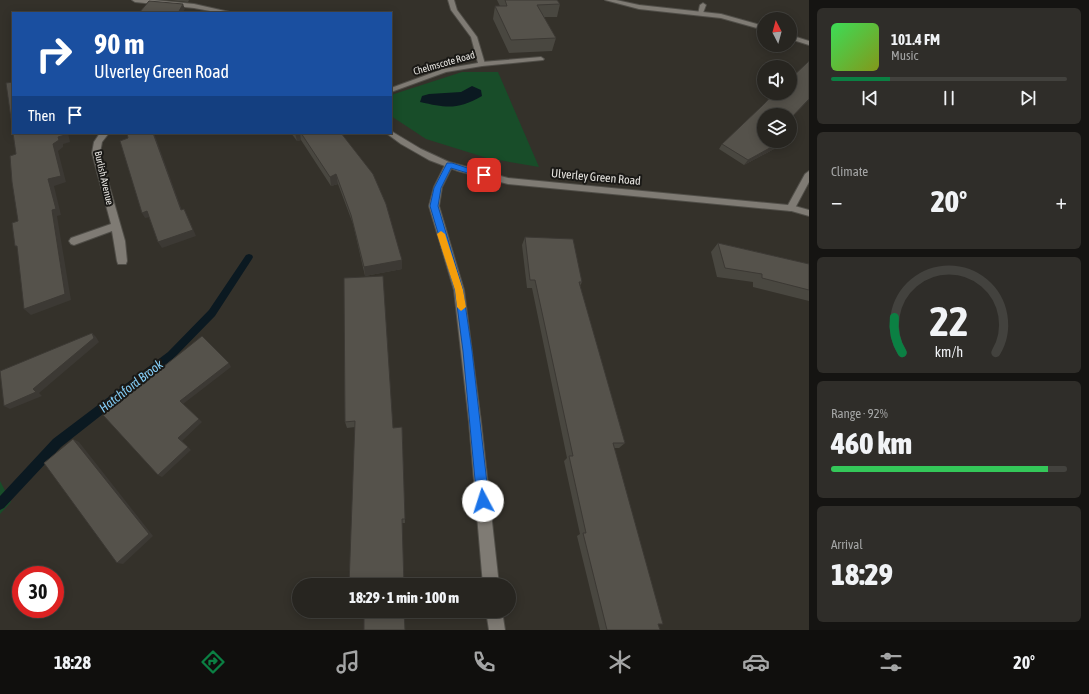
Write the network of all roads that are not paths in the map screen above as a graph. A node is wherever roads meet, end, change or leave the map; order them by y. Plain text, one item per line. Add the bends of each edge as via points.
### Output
1 (135, 0) edge
2 (451, 0) edge
3 (608, 0) edge
4 (702, 5) dead end
5 (226, 12) edge
6 (700, 13) junction
7 (757, 26) edge
8 (797, 39) edge
9 (809, 43) edge
10 (541, 59) edge
11 (482, 64) junction
12 (392, 90) edge
13 (104, 134) edge
14 (391, 134) edge
15 (449, 165) junction
16 (809, 174) edge
17 (791, 208) junction
18 (809, 214) edge
19 (116, 226) junction
20 (74, 241) dead end
21 (122, 261) dead end
22 (490, 578) edge
23 (495, 618) edge
24 (497, 630) edge

1 - 5 street
2 - 11 street, Chelmscote Road via 457,16 473,34
3 - 6 street via 639,7
4 - 6 street
6 - 7 street
8 - 9 street
10 - 11 street
11 - 12 street, Chelmscote Road via 445,70
13 - 19 street, Burlish Avenue via 97,144 96,153
14 - 15 street, Ulverley Green Road via 425,156
15 - 17 street, Ulverley Green Road via 508,181
15 - 22 street via 438,188 434,206 459,290
16 - 17 street
17 - 18 street, Ulverley Green Road
19 - 20 street
19 - 21 street, Burlish Avenue
23 - 24 street

